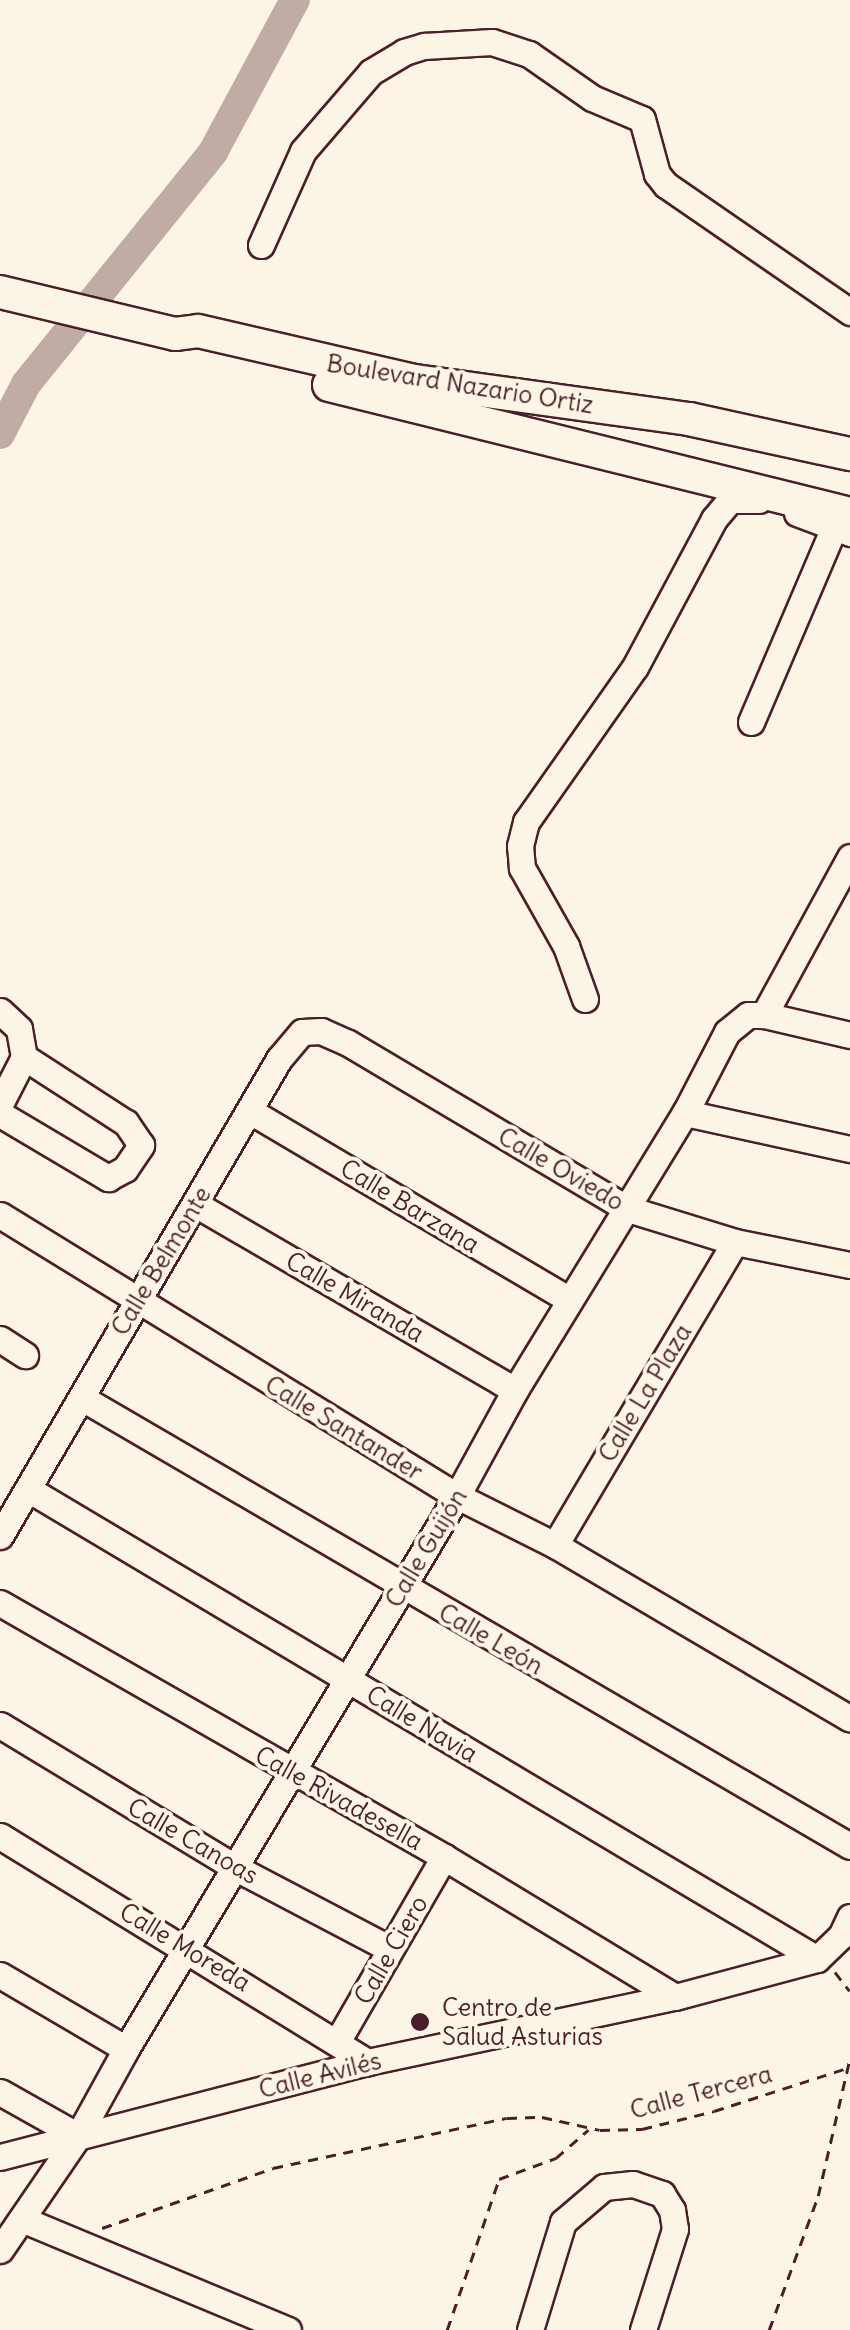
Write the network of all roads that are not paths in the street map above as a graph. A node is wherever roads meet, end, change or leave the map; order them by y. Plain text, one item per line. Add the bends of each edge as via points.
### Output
1 (261, 246) dead end
2 (0, 292) edge
3 (850, 312) edge
4 (175, 334) junction
5 (689, 419) junction
6 (795, 443) junction
7 (850, 454) edge
8 (670, 469) junction
9 (779, 496) junction
10 (845, 525) edge
11 (751, 722) dead end
12 (850, 856) edge
13 (840, 899) edge
14 (585, 999) dead end
15 (2, 1012) edge
16 (764, 1015) junction
17 (850, 1036) edge
18 (348, 1043) joint
19 (24, 1057) junction
20 (0, 1104) edge
21 (250, 1111) junction
22 (685, 1113) junction
23 (0, 1114) edge
24 (850, 1149) edge
25 (195, 1204) junction
26 (628, 1209) junction
27 (0, 1216) edge
28 (735, 1242) junction
29 (850, 1264) edge
30 (569, 1300) junction
31 (136, 1302) junction
32 (0, 1340) edge
33 (26, 1355) dead end
34 (516, 1390) junction
35 (82, 1398) junction
36 (28, 1488) junction
37 (457, 1496) junction
38 (0, 1536) edge
39 (555, 1545) junction
40 (402, 1588) junction
41 (0, 1603) edge
42 (348, 1680) junction
43 (850, 1720) edge
44 (0, 1726) edge
45 (291, 1772) junction
46 (0, 1836) edge
47 (850, 1846) edge
48 (444, 1857) junction
49 (236, 1868) junction
50 (850, 1917) edge
51 (390, 1948) junction
52 (189, 1949) junction
53 (818, 1959) junction
54 (0, 1976) edge
55 (675, 1997) junction
56 (337, 2042) junction
57 (126, 2049) junction
58 (368, 2062) junction
59 (0, 2092) edge
60 (78, 2136) junction
61 (0, 2158) edge
62 (24, 2220) junction
63 (0, 2250) edge
64 (288, 2330) edge
65 (530, 2330) edge
66 (643, 2330) edge

1 - 3 street via 303,151 371,72 424,46 492,42 529,54 592,98 642,120 666,185
2 - 4 main road, Boulevard Nazario Ortiz
4 - 5 main road, Boulevard Nazario Ortiz via 198,330 415,381
4 - 8 main road, Boulevard Nazario Ortiz via 194,350
5 - 6 main road, Boulevard Nazario Ortiz
5 - 8 main road, Boulevard Nazario Ortiz via 720,432 726,463 700,472
6 - 7 main road, Boulevard Nazario Ortiz
6 - 9 main road, Boulevard Nazario Ortiz via 752,444 739,459 740,475
8 - 9 main road, Boulevard Nazario Ortiz
9 - 10 main road, Boulevard Nazario Ortiz
10 - 11 street
10 - 14 street via 745,497 724,505 634,667 526,822 522,868 566,946
12 - 13 street, Calle Guijón
13 - 16 street, Calle Guijón
15 - 19 street via 19,1029
16 - 17 street
16 - 22 street, Calle Guijón via 735,1022
18 - 21 street, Calle Belmonte via 321,1030 302,1032
18 - 26 street, Calle Oviedo
19 - 20 street
19 - 23 street via 133,1128 141,1145 126,1169 108,1178
21 - 25 street, Calle Belmonte
21 - 30 street, Calle Barzana
22 - 24 street
22 - 26 street, Calle Guijón
25 - 31 street, Calle Belmonte
25 - 34 street, Calle Miranda
26 - 28 street, Calle Oviedo
26 - 30 street, Calle Guijón
27 - 31 street, Calle Santander
28 - 29 street, Calle Oviedo
28 - 39 street, Calle La Plaza
30 - 34 street, Calle Guijón
31 - 35 street, Calle Belmonte
31 - 37 street, Calle Santander
32 - 33 street
34 - 37 street, Calle Guijón
35 - 36 street, Calle Belmonte
35 - 40 street, Calle León
36 - 38 street, Calle Belmonte
36 - 42 street, Calle Navia
37 - 39 street, Calle Santander
37 - 40 street, Calle Guijón
39 - 43 street, Calle Santander
40 - 42 street, Calle Guijón
40 - 47 street, Calle León
41 - 45 street, Calle Rivadesella
42 - 45 street, Calle Guijón
42 - 53 street, Calle Navia
44 - 49 street, Calle Canoas
45 - 48 street, Calle Rivadesella
45 - 49 street, Calle Guijón
46 - 52 street, Calle Moreda
48 - 51 street, Calle Ciero
48 - 55 street, Calle Rivadesella
49 - 51 street, Calle Canoas
49 - 52 street, Calle Guijón
50 - 53 street
51 - 56 street, Calle Ciero
52 - 56 street, Calle Moreda
52 - 57 street, Calle Guijón
53 - 55 street, Calle Avilés
54 - 57 street
55 - 58 street, Calle Avilés
56 - 58 street, Calle Moreda
57 - 60 street, Calle Guijón
58 - 60 street, Calle Avilés
59 - 60 street
60 - 61 street, Calle Avilés
60 - 62 street, Calle Guijón
62 - 63 street, Calle Guijón
62 - 64 street
65 - 66 street via 563,2222 604,2187 633,2184 662,2194 675,2229

